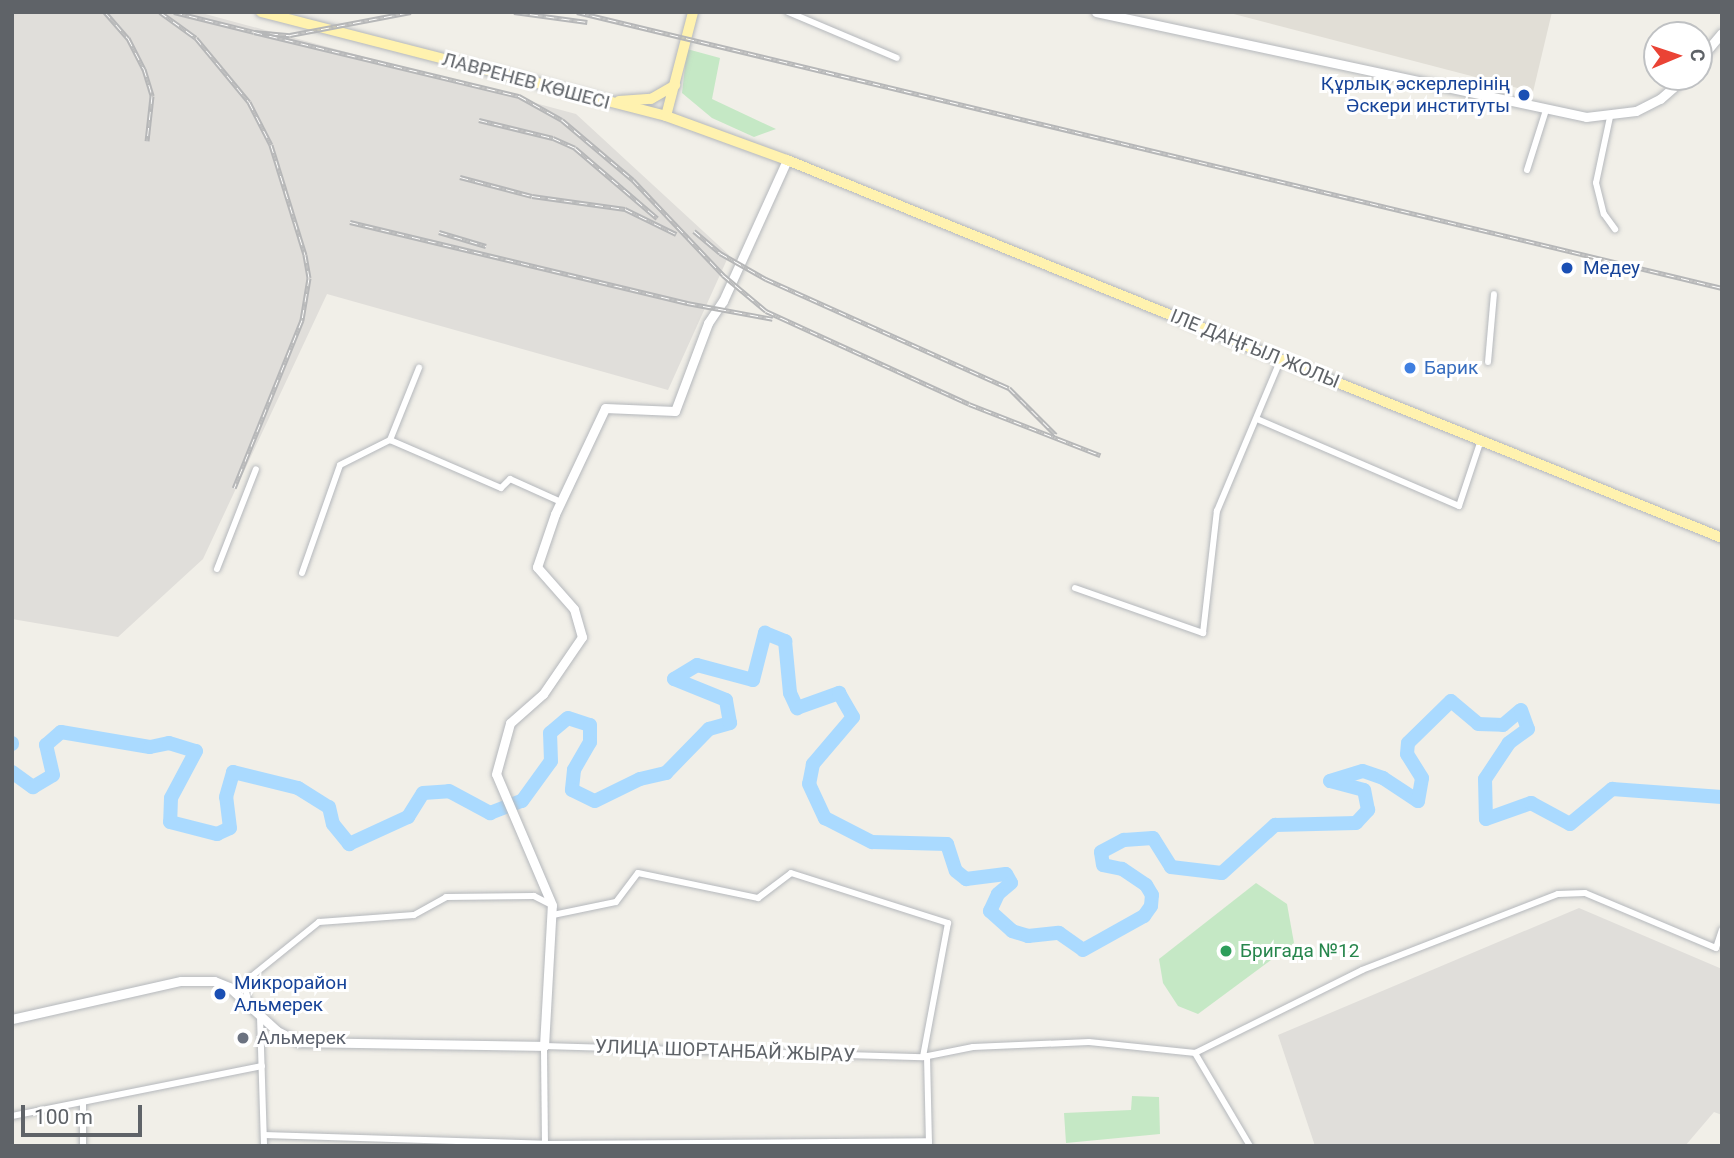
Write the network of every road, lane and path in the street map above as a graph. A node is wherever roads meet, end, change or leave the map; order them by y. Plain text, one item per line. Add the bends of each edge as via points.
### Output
1 (261, 12) edge
2 (693, 12) edge
3 (788, 12) edge
4 (1096, 12) edge
5 (897, 58) dead end
6 (675, 85) junction
7 (1668, 91) edge
8 (604, 101) junction
9 (1546, 110) junction
10 (666, 116) junction
11 (1610, 117) junction
12 (788, 160) junction
13 (1527, 170) dead end
14 (1615, 229) dead end
15 (1494, 294) dead end
16 (1281, 359) junction
17 (1488, 362) dead end
18 (419, 368) dead end
19 (1257, 418) junction
20 (390, 440) junction
21 (1481, 440) junction
22 (256, 469) dead end
23 (561, 502) junction
24 (1722, 538) edge
25 (217, 569) dead end
26 (302, 573) dead end
27 (1075, 588) dead end
28 (553, 910) junction
29 (1722, 930) edge
30 (250, 1007) junction
31 (260, 1017) junction
32 (12, 1018) edge
33 (544, 1046) junction
34 (1195, 1053) junction
35 (925, 1056) junction
36 (262, 1066) junction
37 (83, 1102) junction
38 (12, 1116) edge
39 (264, 1135) junction
40 (929, 1143) edge
41 (545, 1145) edge
42 (83, 1146) edge
43 (264, 1146) edge
44 (1250, 1146) edge

1 - 8 main road, ЛАВРЕНЕВ КӨШЕСІ
2 - 6 main road
3 - 5 street
4 - 9 street
6 - 8 main road via 651,99
6 - 10 main road
7 - 11 street via 1650,105
8 - 10 main road, ЛАВРЕНЕВ КӨШЕСІ
9 - 11 street
9 - 13 street
10 - 12 main road, ЛАВРЕНЕВ КӨШЕСІ
11 - 14 street via 1596,183 1604,214
12 - 16 main road, ІЛЕ ДАҢҒЫЛ ЖОЛЫ
12 - 23 street via 723,301 708,323 675,411 605,408
15 - 17 street
16 - 19 street
16 - 21 main road, ІЛЕ ДАҢҒЫЛ ЖОЛЫ
18 - 20 street
19 - 21 street via 1459,506
19 - 27 street via 1217,511 1203,634
20 - 23 street via 501,488 510,478
20 - 26 street via 340,465
21 - 24 main road, ІЛЕ ДАҢҒЫЛ ЖОЛЫ
22 - 25 street
23 - 28 street via 537,566 574,609 582,637 543,694 510,723 496,774
28 - 30 street via 534,896 446,897 414,915 318,922 252,976 246,991
28 - 33 street
28 - 35 street via 616,902 638,873 758,898 791,873 948,923
29 - 34 street via 1716,948 1585,892 1558,894 1362,970
30 - 31 street, УЛИЦА ШОРТАНБАЙ ЖЫРАУ
30 - 32 street, УЛИЦА ШОРТАНБАЙ ЖЫРАУ via 222,984 181,981
31 - 33 street, УЛИЦА ШОРТАНБАЙ ЖЫРАУ via 299,1042
31 - 36 street
33 - 35 street, УЛИЦА ШОРТАНБАЙ ЖЫРАУ
33 - 41 street
34 - 35 street, УЛИЦА ШОРТАНБАЙ ЖЫРАУ via 1088,1042 973,1047
34 - 44 street
35 - 40 street
36 - 37 street
36 - 39 street
37 - 38 street
37 - 42 street
39 - 41 street
39 - 43 street
40 - 41 street

